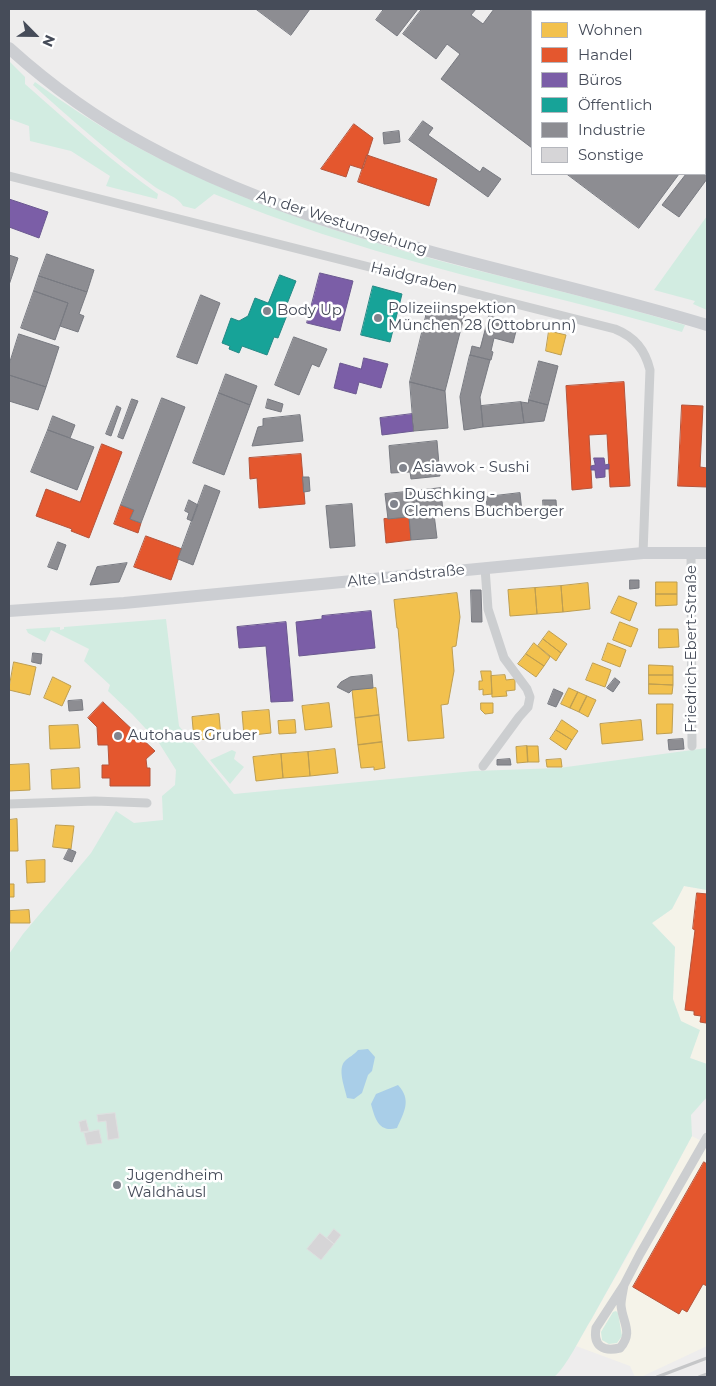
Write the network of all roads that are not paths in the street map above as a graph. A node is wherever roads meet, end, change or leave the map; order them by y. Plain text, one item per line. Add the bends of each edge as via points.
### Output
1 (9, 48) edge
2 (9, 176) edge
3 (707, 325) edge
4 (691, 552) junction
5 (643, 553) junction
6 (707, 553) edge
7 (485, 568) junction
8 (9, 611) edge
9 (692, 746) dead end
10 (483, 766) dead end
11 (148, 803) dead end
12 (9, 804) edge
13 (707, 1137) edge
14 (624, 1285) junction

1 - 3 main road, An der Westumgehung via 110,124 162,154 224,183 314,217 422,250
2 - 5 street, Haidgraben via 615,329 630,337 645,353 650,370
4 - 5 main road, Alte Landstraße
4 - 6 main road, Alte Landstraße
4 - 9 street, Friedrich-Ebert-Straße
5 - 7 main road, Alte Landstraße
7 - 8 main road, Alte Landstraße via 105,605
7 - 10 street via 488,609 504,658 530,697 528,707
11 - 12 street
13 - 14 street
14 - 14 street via 596,1328 598,1344 606,1349 620,1348 626,1342 628,1333 621,1304

